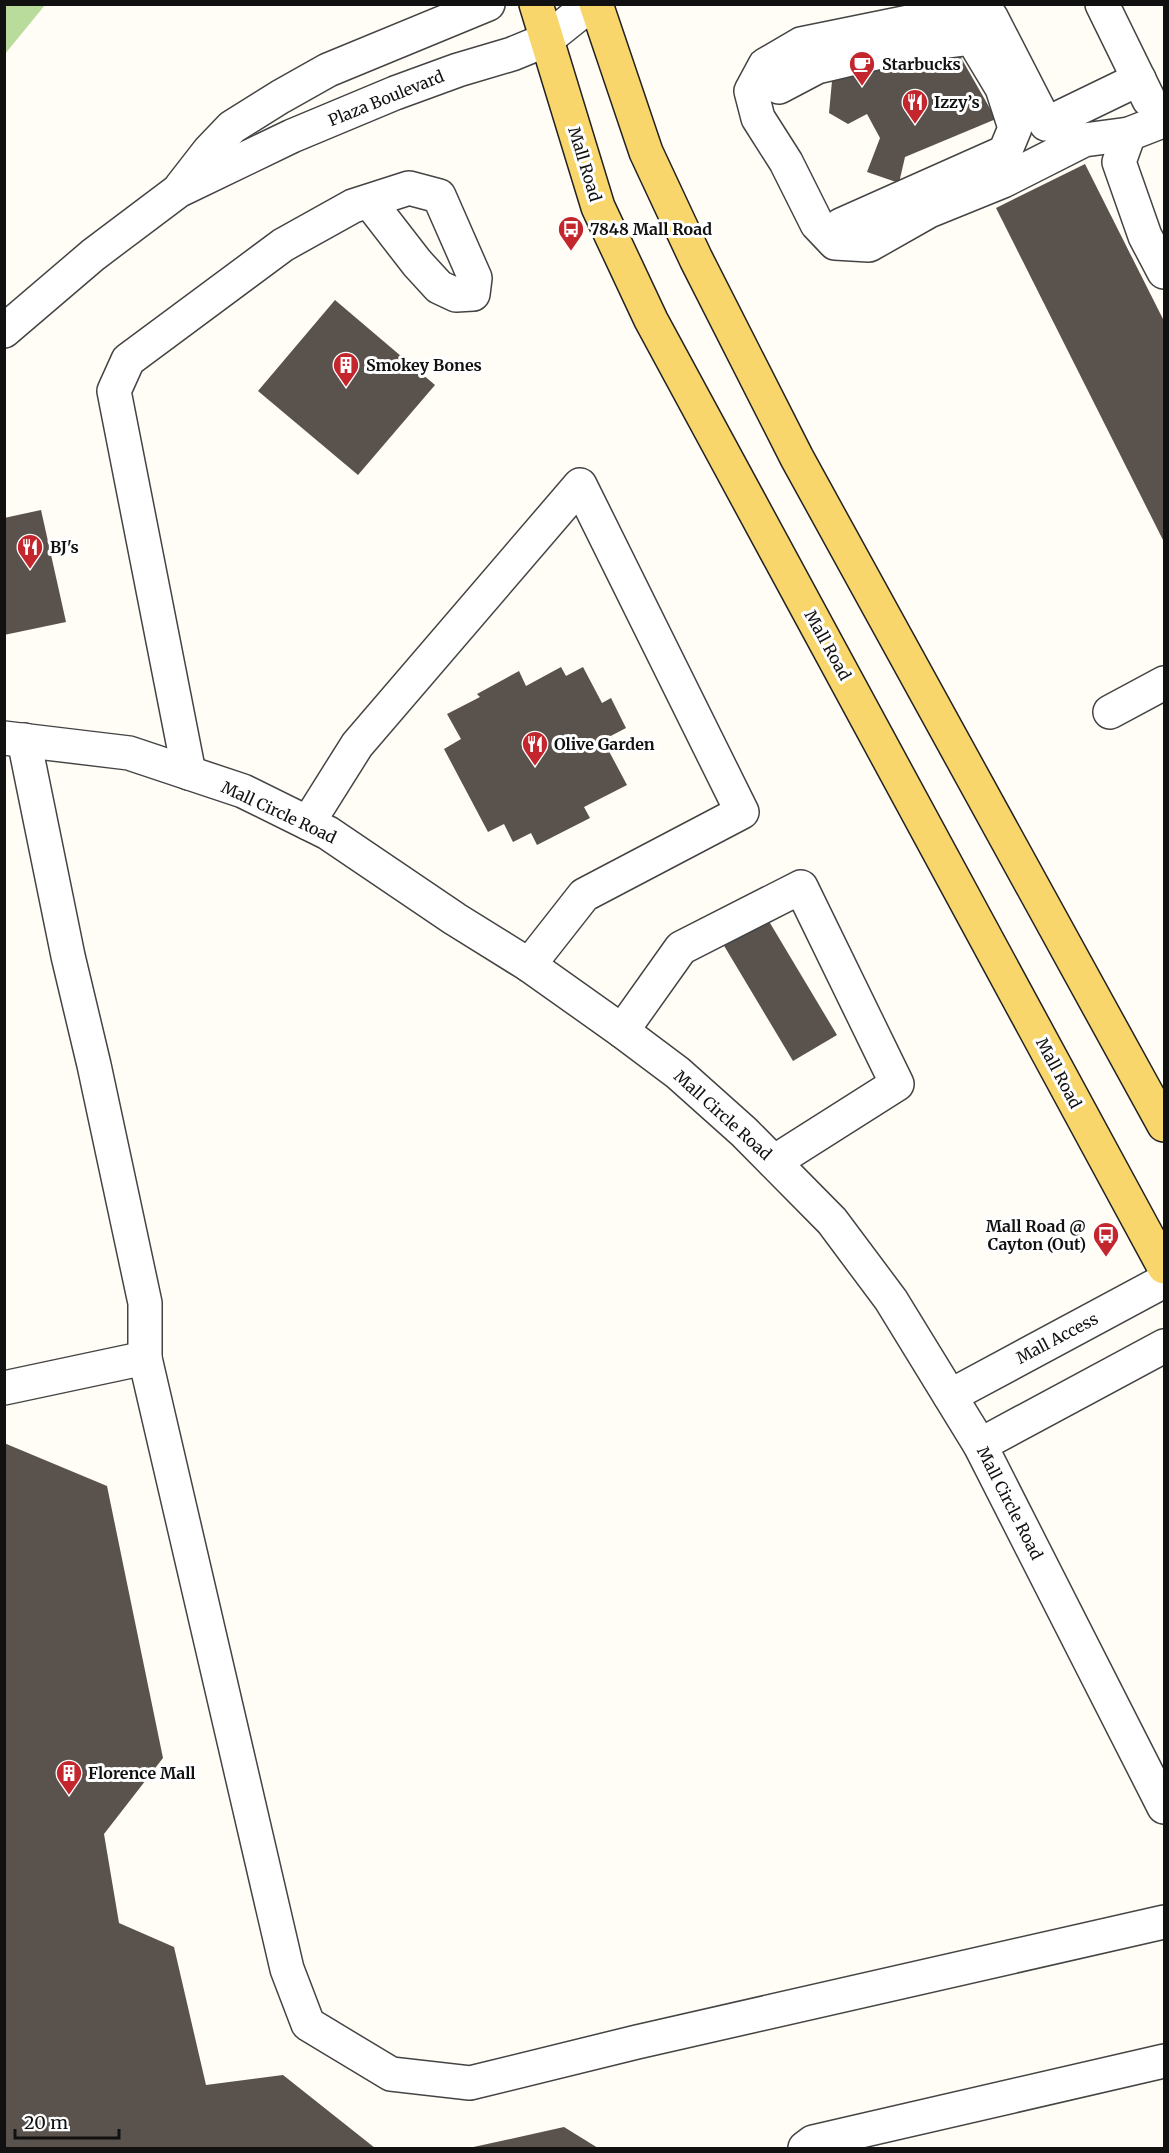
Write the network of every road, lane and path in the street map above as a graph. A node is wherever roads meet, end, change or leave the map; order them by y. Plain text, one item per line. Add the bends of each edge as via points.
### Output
1 (488, 4) edge
2 (536, 4) edge
3 (591, 4) edge
4 (596, 4) edge
5 (1102, 4) edge
6 (546, 40) junction
7 (801, 44) junction
8 (1139, 80) junction
9 (1162, 127) edge
10 (1129, 134) junction
11 (178, 191) junction
12 (369, 201) dead end
13 (869, 245) junction
14 (1164, 272) edge
15 (4, 331) edge
16 (1164, 683) edge
17 (1110, 712) dead end
18 (14, 739) edge
19 (189, 773) junction
20 (308, 823) junction
21 (529, 965) junction
22 (622, 1031) junction
23 (1164, 1125) edge
24 (774, 1162) junction
25 (1164, 1267) edge
26 (1164, 1281) edge
27 (1164, 1346) edge
28 (145, 1358) junction
29 (4, 1388) edge
30 (950, 1396) junction
31 (980, 1445) junction
32 (1164, 1807) edge
33 (1164, 1922) edge
34 (1164, 2061) edge
35 (805, 2148) edge

1 - 11 street, Plaza Boulevard via 328,70 280,97 232,127
2 - 6 main road, Mall Road
3 - 6 street, Plaza Boulevard
4 - 23 main road via 646,152 791,447
5 - 8 street
6 - 11 street, Plaza Boulevard via 385,97
6 - 25 main road, Mall Road via 598,207 651,320
7 - 8 street via 914,21 991,17 1046,124
7 - 13 street via 765,65 751,91 758,118 818,224 835,243
7 - 13 street via 779,87 817,67 902,47 972,38 1002,88 1015,128 1005,152 842,225
8 - 9 street
9 - 10 street
10 - 13 street via 1084,140 1003,181 929,211
10 - 14 street via 1119,162 1145,236
11 - 15 street, Plaza Boulevard via 93,255
12 - 19 street via 283,245 137,353 128,360 114,392
16 - 17 street
18 - 19 street, Mall Circle Road via 129,753
18 - 28 street via 94,1065 145,1303
19 - 20 street, Mall Circle Road via 243,791
20 - 21 street, Mall Circle Road
20 - 21 street via 357,745 580,484 742,812 584,896
21 - 22 street, Mall Circle Road
22 - 24 street, Mall Circle Road via 678,1073
22 - 24 street via 681,948 801,887 897,1084
24 - 30 street, Mall Circle Road via 832,1221 891,1300
26 - 30 street, Mall Access
27 - 31 street
28 - 29 street
28 - 33 street via 287,1969 308,2024 391,2074 470,2084
30 - 31 street, Mall Circle Road
31 - 32 street, Mall Circle Road
34 - 35 street via 813,2142

